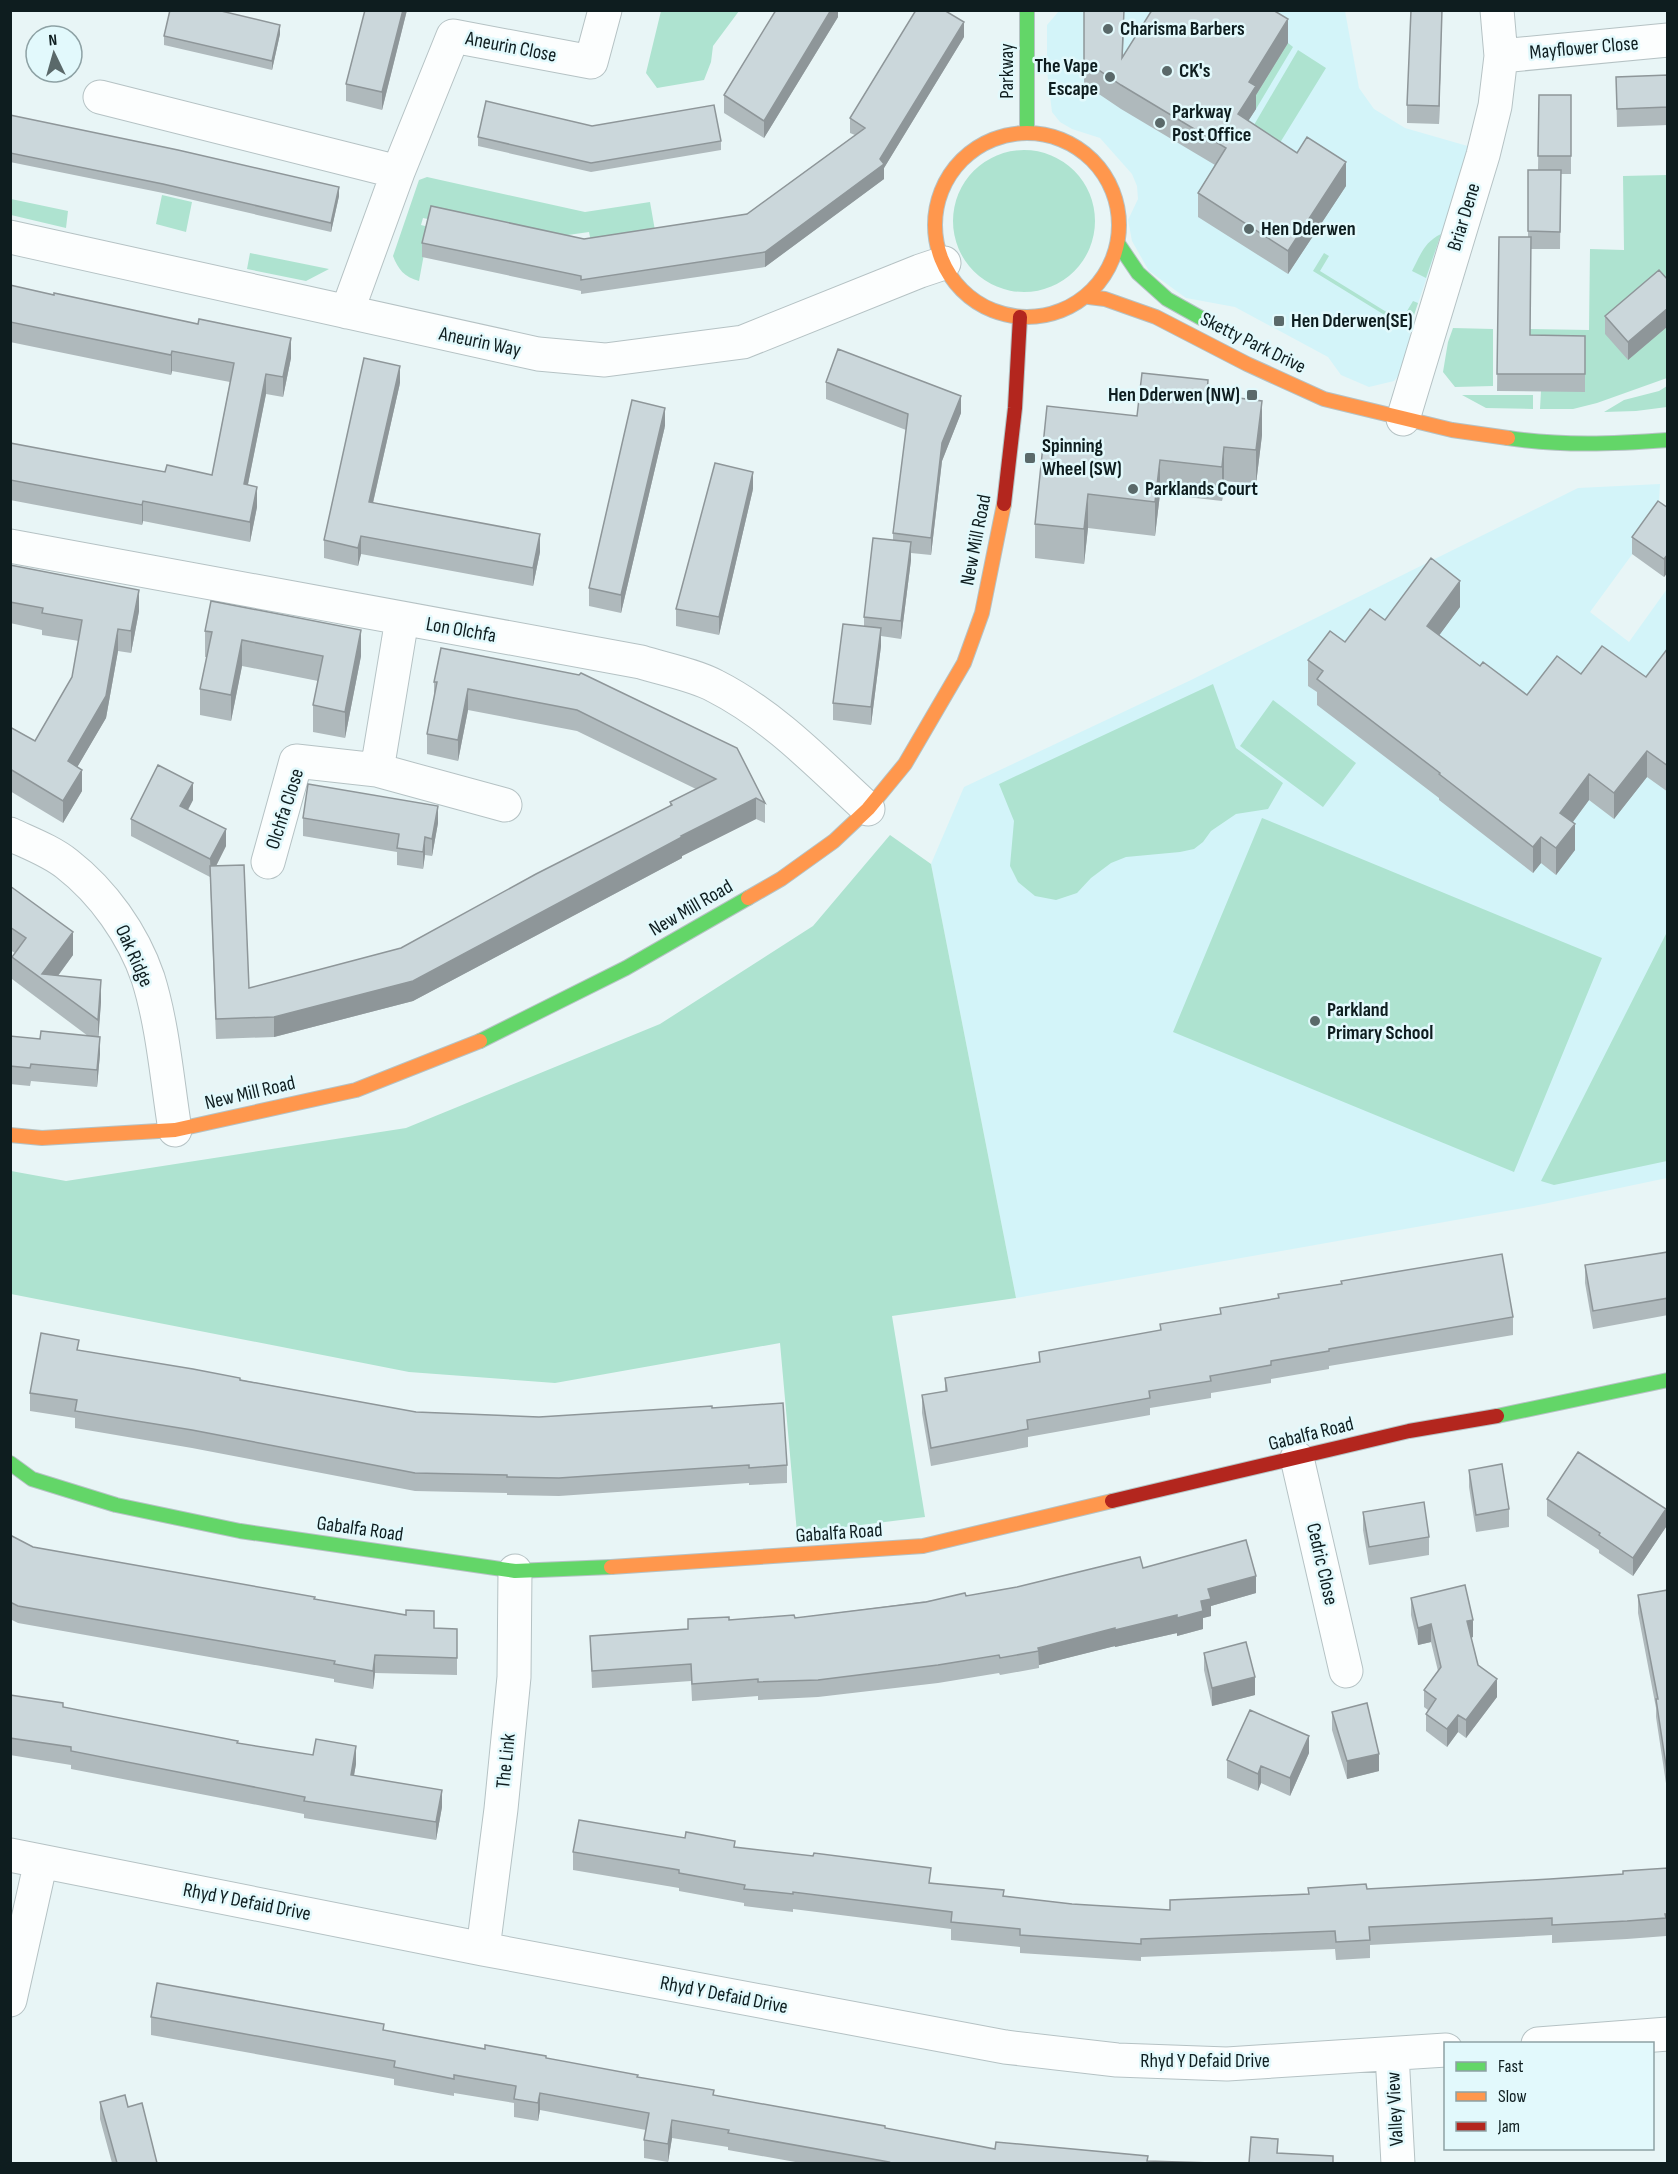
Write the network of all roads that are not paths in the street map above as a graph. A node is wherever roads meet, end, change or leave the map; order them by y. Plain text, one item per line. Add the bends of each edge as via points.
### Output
1 (604, 10) edge
2 (1027, 10) edge
3 (1497, 10) edge
4 (1668, 40) edge
5 (1501, 56) junction
6 (100, 97) dead end
7 (1027, 130) junction
8 (399, 172) junction
9 (10, 237) edge
10 (1119, 245) junction
11 (944, 263) junction
12 (1089, 297) junction
13 (347, 312) junction
14 (1020, 317) junction
15 (1216, 326) dead end
16 (1340, 388) dead end
17 (1403, 419) junction
18 (1668, 440) edge
19 (10, 546) edge
20 (402, 620) junction
21 (377, 770) junction
22 (505, 805) dead end
23 (868, 809) junction
24 (10, 834) edge
25 (268, 862) dead end
26 (175, 1130) junction
27 (10, 1135) edge
28 (1668, 1380) edge
29 (1298, 1458) junction
30 (10, 1462) edge
31 (515, 1571) junction
32 (1346, 1671) dead end
33 (26, 1858) edge
34 (483, 1949) junction
35 (10, 2000) edge
36 (1668, 2034) edge
37 (1552, 2042) edge
38 (1444, 2050) edge
39 (1392, 2054) junction
40 (1398, 2163) edge

1 - 8 street, Aneurin Close via 591,62 453,36
2 - 7 street, Parkway
3 - 5 street, Briar Dene
4 - 5 street, Mayflower Close
5 - 17 street, Briar Dene via 1495,106 1483,155
6 - 8 street
7 - 10 street via 1059,138 1080,151 1098,171 1115,209
7 - 11 street via 990,139 972,149 950,172 937,201 935,233
8 - 13 street, Aneurin Close
9 - 13 street, Aneurin Way
10 - 12 street via 1106,279
10 - 15 street, Sketty Park Drive via 1138,273 1167,299
11 - 13 street, Aneurin Way via 743,342 605,360 538,354
11 - 14 street via 962,290 989,308
12 - 14 street via 1044,316
12 - 17 street, Sketty Park Drive via 1156,316 1324,399
14 - 23 street, New Mill Road via 1015,408 1002,519 982,613 964,663 905,764
16 - 17 street, Sketty Park Drive
17 - 18 street, Sketty Park Drive via 1546,444
19 - 20 street, Lon Olchfa
20 - 21 street
20 - 23 street, Lon Olchfa via 641,662 714,685 776,725
21 - 22 street, Olchfa Close
21 - 25 street, Olchfa Close via 296,761
23 - 26 street, New Mill Road via 834,841 781,879 626,968 489,1037 356,1090
24 - 26 street, Oak Ridge via 66,863 103,898 129,936 147,977 158,1021
26 - 27 street, New Mill Road via 42,1138
28 - 29 street, Gabalfa Road via 1409,1431
29 - 31 street, Gabalfa Road via 916,1547
29 - 32 street, Cedric Close
30 - 31 street, Gabalfa Road via 32,1479 116,1505 240,1531
31 - 34 street, The Link via 514,1677
33 - 34 street, Rhyd Y Defaid Drive
33 - 35 street
34 - 39 street, Rhyd Y Defaid Drive via 1005,2047 1094,2058 1227,2064
36 - 37 street
38 - 39 street, Rhyd Y Defaid Drive
39 - 40 street, Valley View

